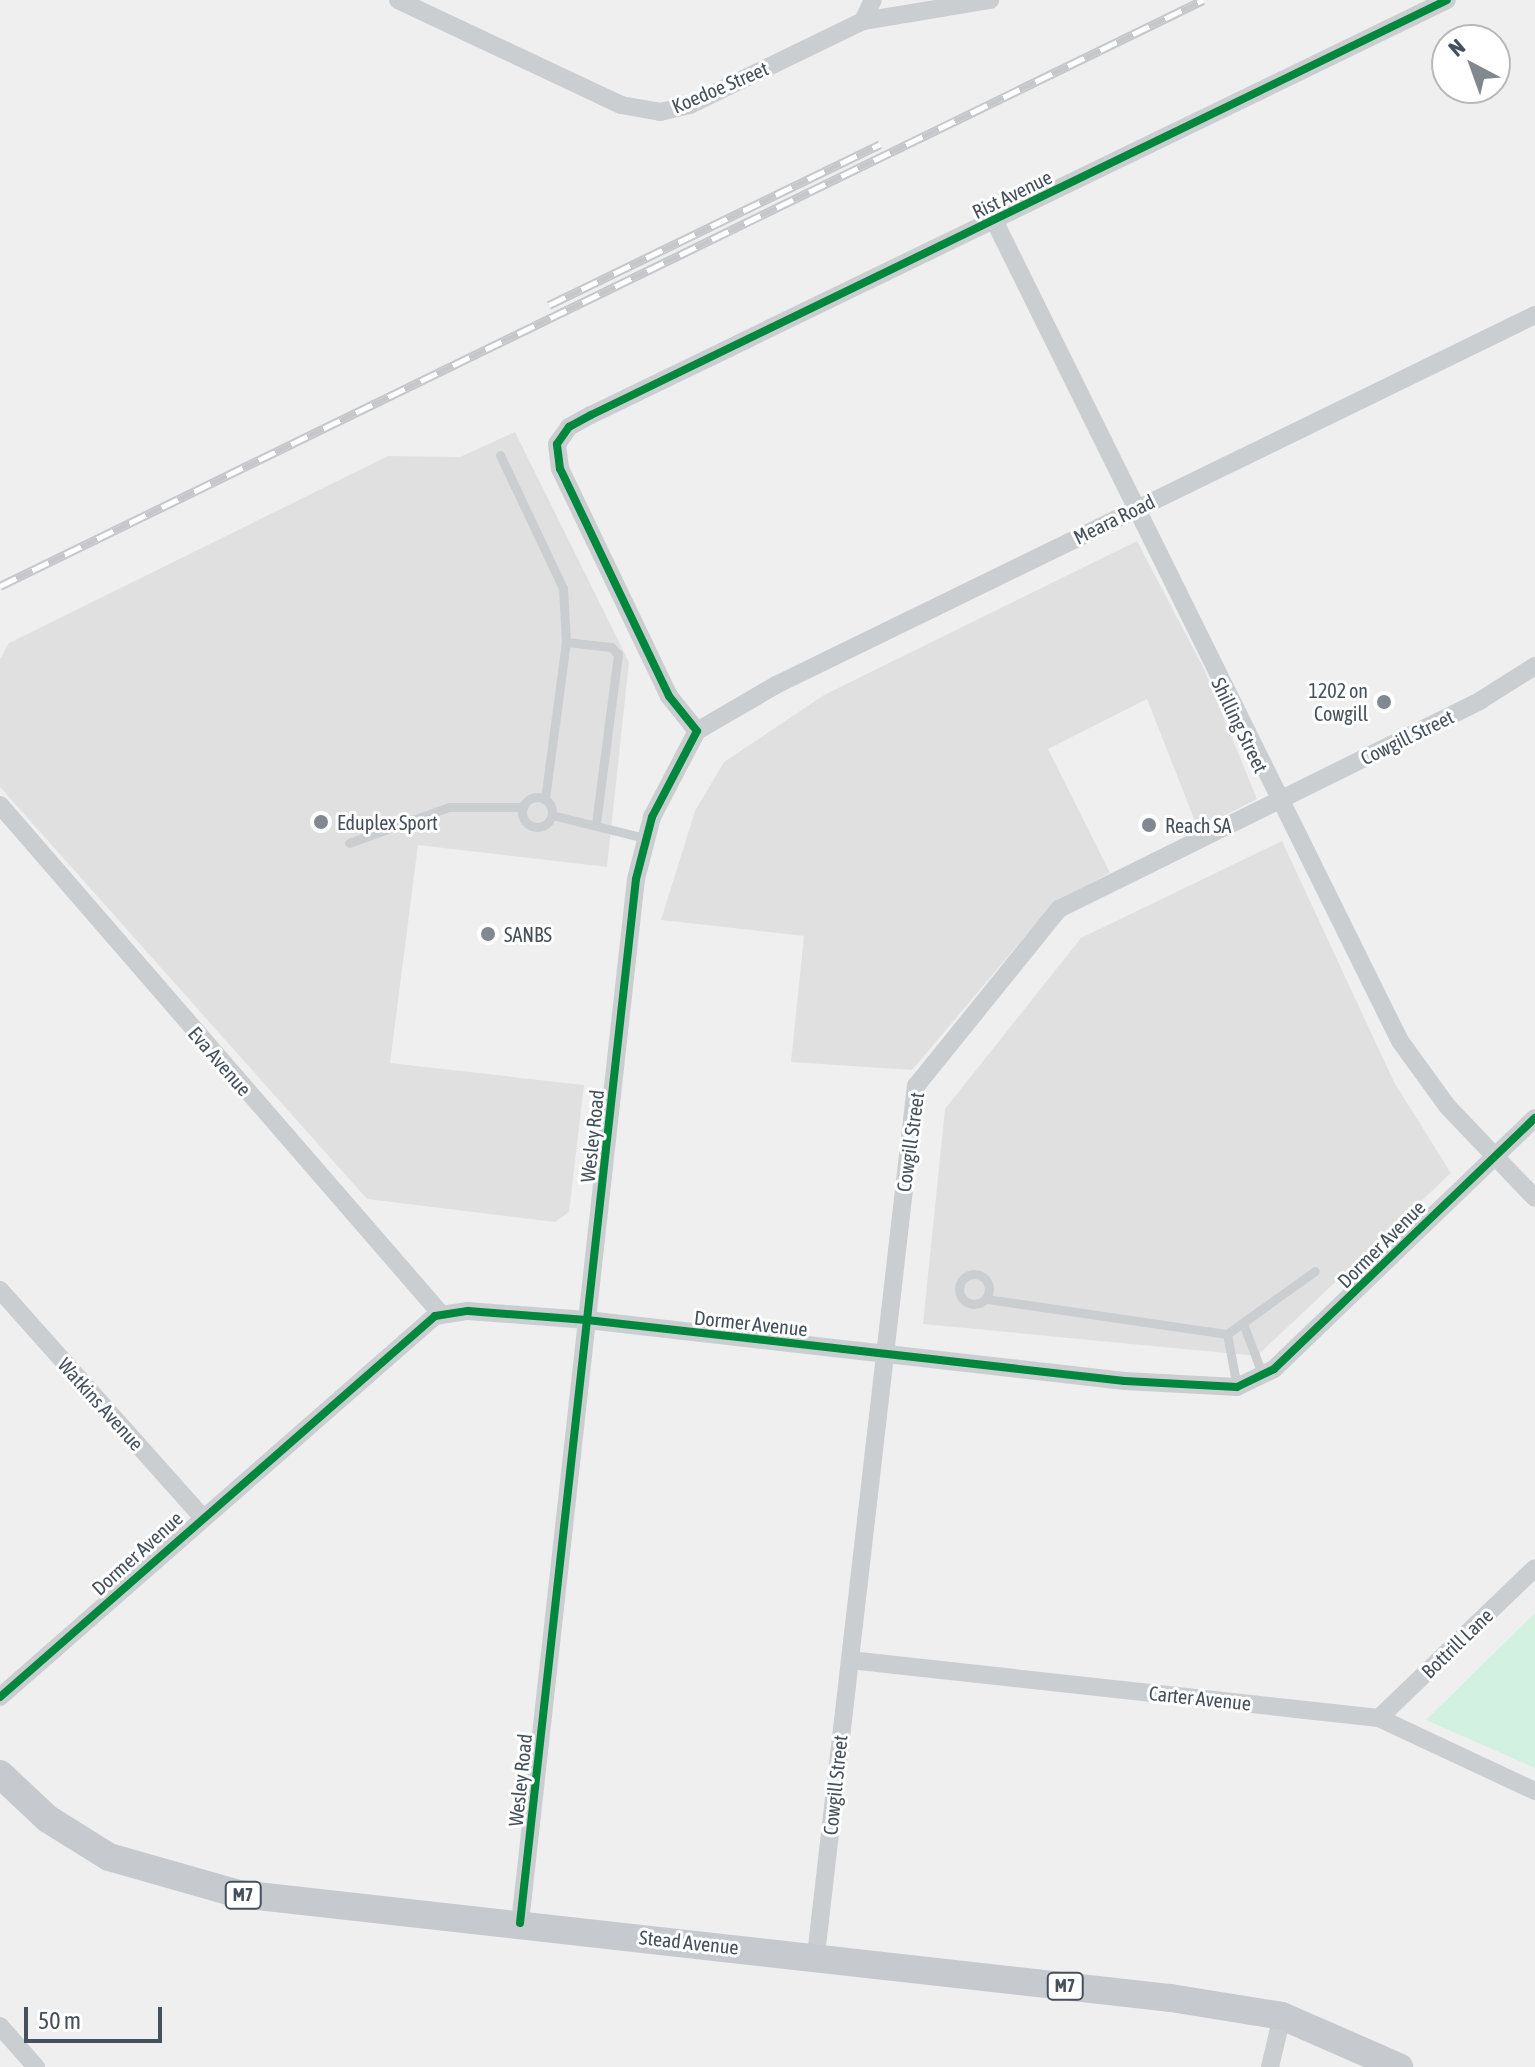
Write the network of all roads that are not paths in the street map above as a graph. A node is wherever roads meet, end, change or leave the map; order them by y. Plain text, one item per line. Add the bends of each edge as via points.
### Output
1 (873, 0) edge
2 (990, 0) edge
3 (1447, 0) edge
4 (409, 2) edge
5 (952, 3) edge
6 (863, 21) junction
7 (994, 220) junction
8 (1535, 315) edge
9 (500, 455) dead end
10 (1134, 509) junction
11 (566, 642) junction
12 (1535, 666) edge
13 (697, 731) junction
14 (545, 799) junction
15 (1277, 801) junction
16 (0, 805) edge
17 (522, 807) junction
18 (552, 815) junction
19 (596, 824) junction
20 (644, 838) junction
21 (349, 843) dead end
22 (1535, 1118) edge
23 (1494, 1156) junction
24 (1535, 1198) edge
25 (1315, 1271) dead end
26 (0, 1290) edge
27 (987, 1299) dead end
28 (441, 1314) junction
29 (587, 1320) junction
30 (1244, 1326) junction
31 (1227, 1334) junction
32 (886, 1354) junction
33 (1263, 1376) junction
34 (1237, 1387) junction
35 (202, 1517) junction
36 (1535, 1568) edge
37 (850, 1660) junction
38 (0, 1697) edge
39 (1379, 1718) junction
40 (0, 1774) edge
41 (1535, 1791) edge
42 (520, 1923) junction
43 (816, 1955) junction
44 (1282, 2016) junction
45 (0, 2026) edge
46 (36, 2067) edge
47 (1270, 2067) edge
48 (1399, 2067) edge

1 - 6 street
2 - 5 street, Koedoe Street
3 - 7 street, Rist Avenue
4 - 6 street, Koedoe Street via 621,105 660,112 690,105
5 - 6 street, Koedoe Street
7 - 10 street, Shilling Street
7 - 13 street, Rist Avenue via 591,415 569,427 557,444 556,457 669,696
8 - 10 street, Meara Road
9 - 11 lane via 563,588
10 - 13 street, Meara Road via 776,685
10 - 15 street, Shilling Street
11 - 14 lane
11 - 19 lane via 611,647 618,654
12 - 15 street, Cowgill Street via 1481,700
13 - 20 street, Wesley Road
14 - 17 lane via 532,798
14 - 18 lane
15 - 23 street, Shilling Street via 1400,1041 1437,1094
15 - 32 street, Cowgill Street via 1059,909 926,1069 911,1105
16 - 28 street, Eva Avenue
17 - 18 lane via 525,821 533,826 542,826
17 - 21 lane via 449,807
18 - 19 lane
19 - 20 lane
20 - 29 street, Wesley Road
22 - 23 street, Dormer Avenue
23 - 24 street, Shilling Street
23 - 33 street, Dormer Avenue
25 - 30 lane
26 - 35 street, Watkins Avenue
27 - 31 lane
28 - 29 street, Dormer Avenue via 480,1311
28 - 35 street, Dormer Avenue via 425,1322
29 - 32 street, Dormer Avenue
29 - 42 street, Wesley Road
30 - 31 lane
30 - 33 lane
31 - 34 lane
32 - 34 street, Dormer Avenue via 1125,1381
32 - 37 street, Cowgill Street
33 - 34 street, Dormer Avenue
35 - 38 street, Dormer Avenue
36 - 39 street, Bottrill Lane
37 - 39 street, Carter Avenue
37 - 43 street, Cowgill Street
39 - 41 street, Carter Avenue
40 - 42 main road, Stead Avenue / M7 via 29,1804 84,1844 163,1875 239,1894
42 - 43 main road, Stead Avenue / M7
43 - 44 main road, Stead Avenue / M7
44 - 47 street
44 - 48 main road, Stead Avenue / M7
45 - 46 street

